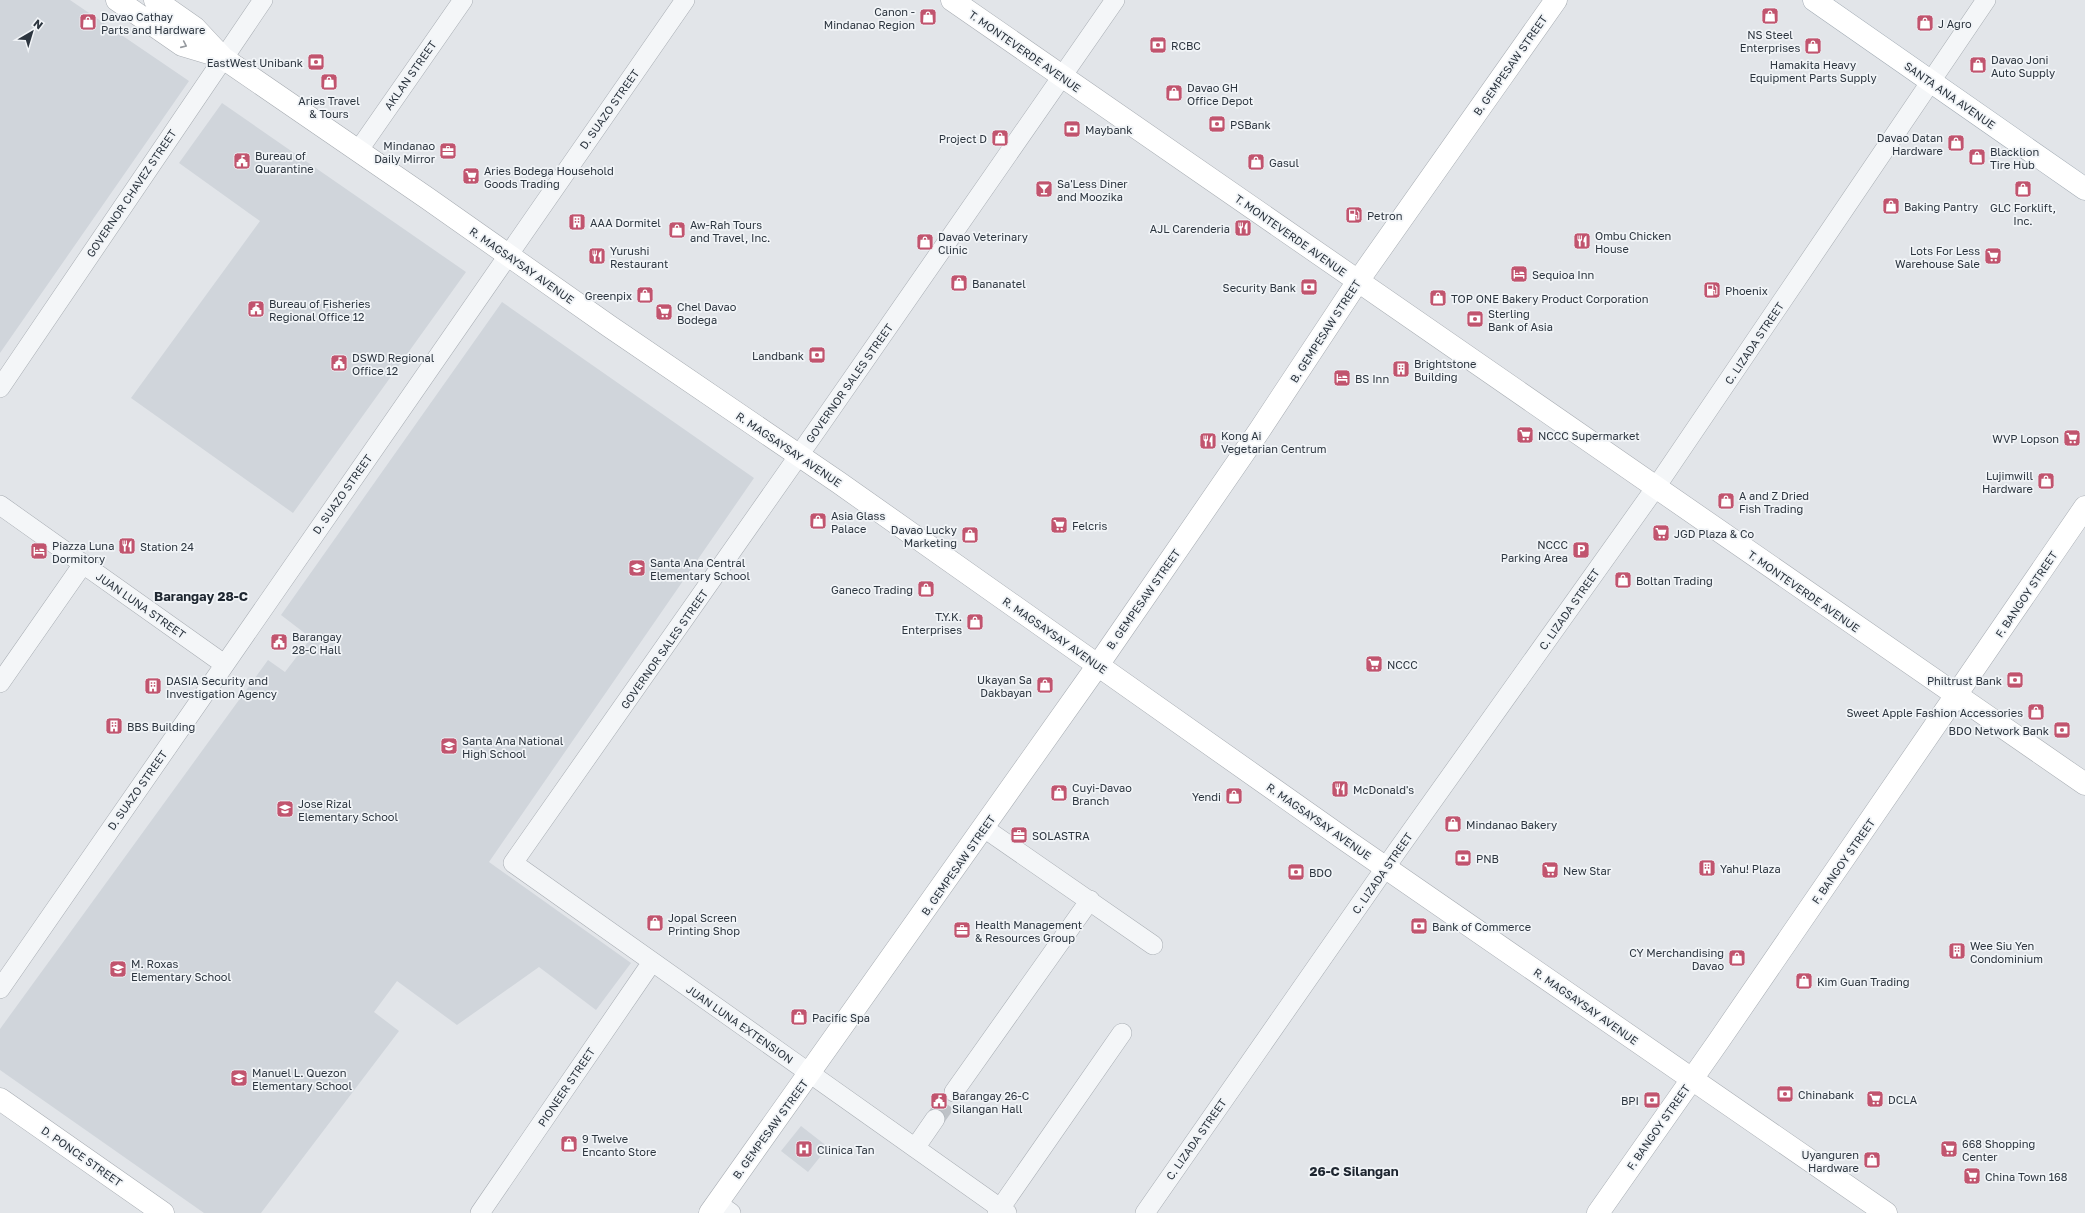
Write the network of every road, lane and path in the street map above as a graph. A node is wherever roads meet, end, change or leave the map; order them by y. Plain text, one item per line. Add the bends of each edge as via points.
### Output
1 (117, 0) edge
2 (155, 0) edge
3 (263, 0) edge
4 (463, 0) edge
5 (685, 0) edge
6 (952, 0) edge
7 (1115, 0) edge
8 (1556, 0) edge
9 (1814, 0) edge
10 (1986, 0) edge
11 (223, 58) junction
12 (1062, 76) junction
13 (1931, 82) junction
14 (358, 151) junction
15 (2085, 189) edge
16 (509, 256) junction
17 (1358, 281) junction
18 (0, 388) edge
19 (799, 456) junction
20 (1656, 487) junction
21 (0, 505) edge
22 (2085, 507) edge
23 (83, 564) junction
24 (224, 664) junction
25 (1098, 665) junction
26 (0, 683) edge
27 (1956, 696) junction
28 (2085, 784) edge
29 (984, 828) junction
30 (513, 863) joint
31 (1386, 868) junction
32 (1090, 900) junction
33 (1153, 945) dead end
34 (652, 962) junction
35 (0, 988) edge
36 (1122, 1033) dead end
37 (810, 1074) junction
38 (1692, 1079) junction
39 (954, 1092) tunnel mouth
40 (0, 1099) edge
41 (936, 1119) tunnel mouth
42 (915, 1148) junction
43 (719, 1210) edge
44 (1001, 1211) edge
45 (163, 1213) edge
46 (480, 1213) edge
47 (1145, 1213) edge
48 (1598, 1213) edge
49 (1886, 1213) edge

1 -> 11 street, R. MAGSAYSAY AVENUE via 182,46
2 - 11 street, R. MAGSAYSAY AVENUE via 195,28
3 - 11 street, GOVERNOR CHAVEZ STREET
4 - 14 street, AKLAN STREET
5 - 16 street, D. SUAZO STREET
6 - 12 street, T. MONTEVERDE AVENUE
7 - 12 street, GOVERNOR SALES STREET
8 - 17 street, B. GEMPESAW STREET
9 - 13 street, SANTA ANA AVENUE
10 - 13 street, C. LIZADA STREET
11 - 14 street, R. MAGSAYSAY AVENUE
11 - 18 street, GOVERNOR CHAVEZ STREET
12 - 17 street, T. MONTEVERDE AVENUE
12 - 19 street, GOVERNOR SALES STREET
13 - 15 street, SANTA ANA AVENUE
13 - 20 street, C. LIZADA STREET
14 - 16 street, R. MAGSAYSAY AVENUE
16 - 19 street, R. MAGSAYSAY AVENUE
16 - 24 street, D. SUAZO STREET
17 - 20 street, T. MONTEVERDE AVENUE
17 - 25 street, B. GEMPESAW STREET via 1259,431
19 - 25 street, R. MAGSAYSAY AVENUE
19 - 30 street, GOVERNOR SALES STREET
20 - 27 street, T. MONTEVERDE AVENUE
20 - 31 street, C. LIZADA STREET
21 - 23 street, JUAN LUNA STREET
22 - 27 street, F. BANGOY STREET
23 - 24 street, JUAN LUNA STREET
23 - 26 street
24 - 35 street, D. SUAZO STREET
25 - 29 street, B. GEMPESAW STREET
25 - 31 street, R. MAGSAYSAY AVENUE
27 - 28 street, T. MONTEVERDE AVENUE
27 - 38 street, F. BANGOY STREET
29 - 32 street
29 - 37 street, B. GEMPESAW STREET
30 - 34 street, JUAN LUNA EXTENSION
31 - 38 street, R. MAGSAYSAY AVENUE
31 - 47 street, C. LIZADA STREET
32 - 33 street
32 - 39 street
34 - 37 street, JUAN LUNA EXTENSION
34 - 46 street, PIONEER STREET
36 - 44 street
37 - 42 street, JUAN LUNA EXTENSION
37 - 43 street, B. GEMPESAW STREET
38 - 48 street, F. BANGOY STREET
38 - 49 street, R. MAGSAYSAY AVENUE
40 - 45 street, D. PONCE STREET
41 - 42 street
42 - 44 street, JUAN LUNA EXTENSION

